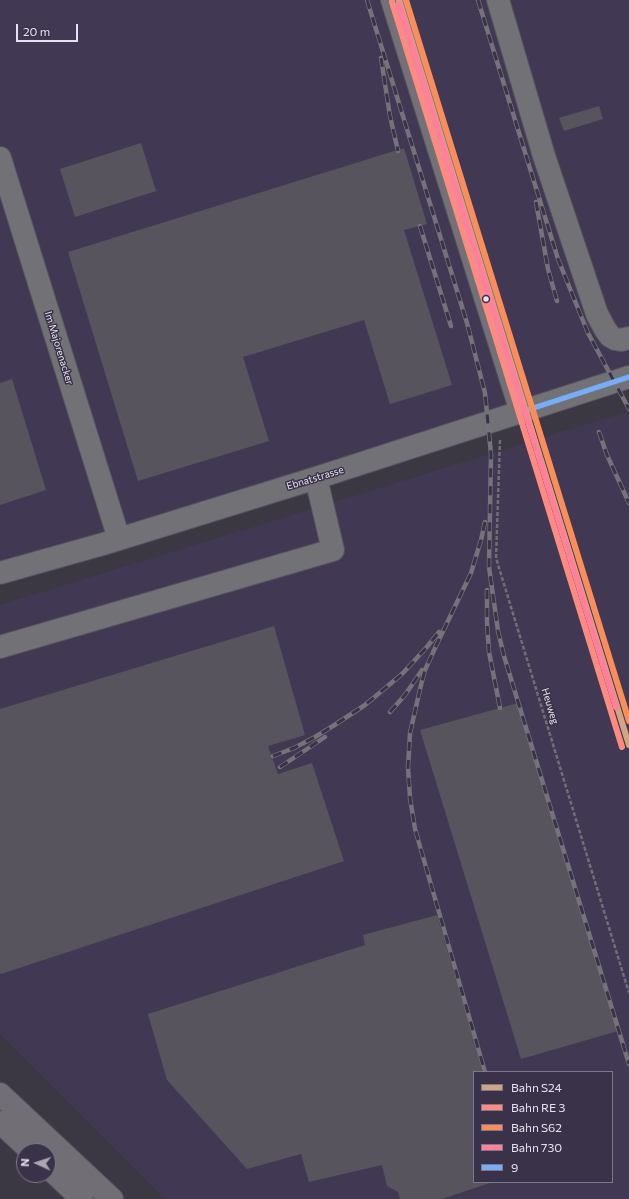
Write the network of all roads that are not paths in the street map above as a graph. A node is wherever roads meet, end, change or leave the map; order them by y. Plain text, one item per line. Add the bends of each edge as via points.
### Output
1 (392, 0) edge
2 (498, 0) edge
3 (0, 158) edge
4 (629, 338) edge
5 (629, 377) edge
6 (522, 412) junction
7 (316, 478) junction
8 (119, 539) junction
9 (0, 573) edge
10 (0, 647) edge
11 (0, 1094) edge
12 (0, 1122) edge
13 (22, 1143) edge
14 (56, 1175) edge
15 (82, 1199) edge
16 (112, 1199) edge

1 - 6 street
2 - 4 street via 544,156 597,314 610,336 621,340
3 - 8 street, Im Majorenacker
5 - 6 street, Ebnatstrasse
6 - 7 street, Ebnatstrasse
7 - 8 street, Ebnatstrasse
7 - 10 street via 334,550
8 - 9 street, Ebnatstrasse
11 - 16 highway
12 - 13 highway
14 - 15 highway

